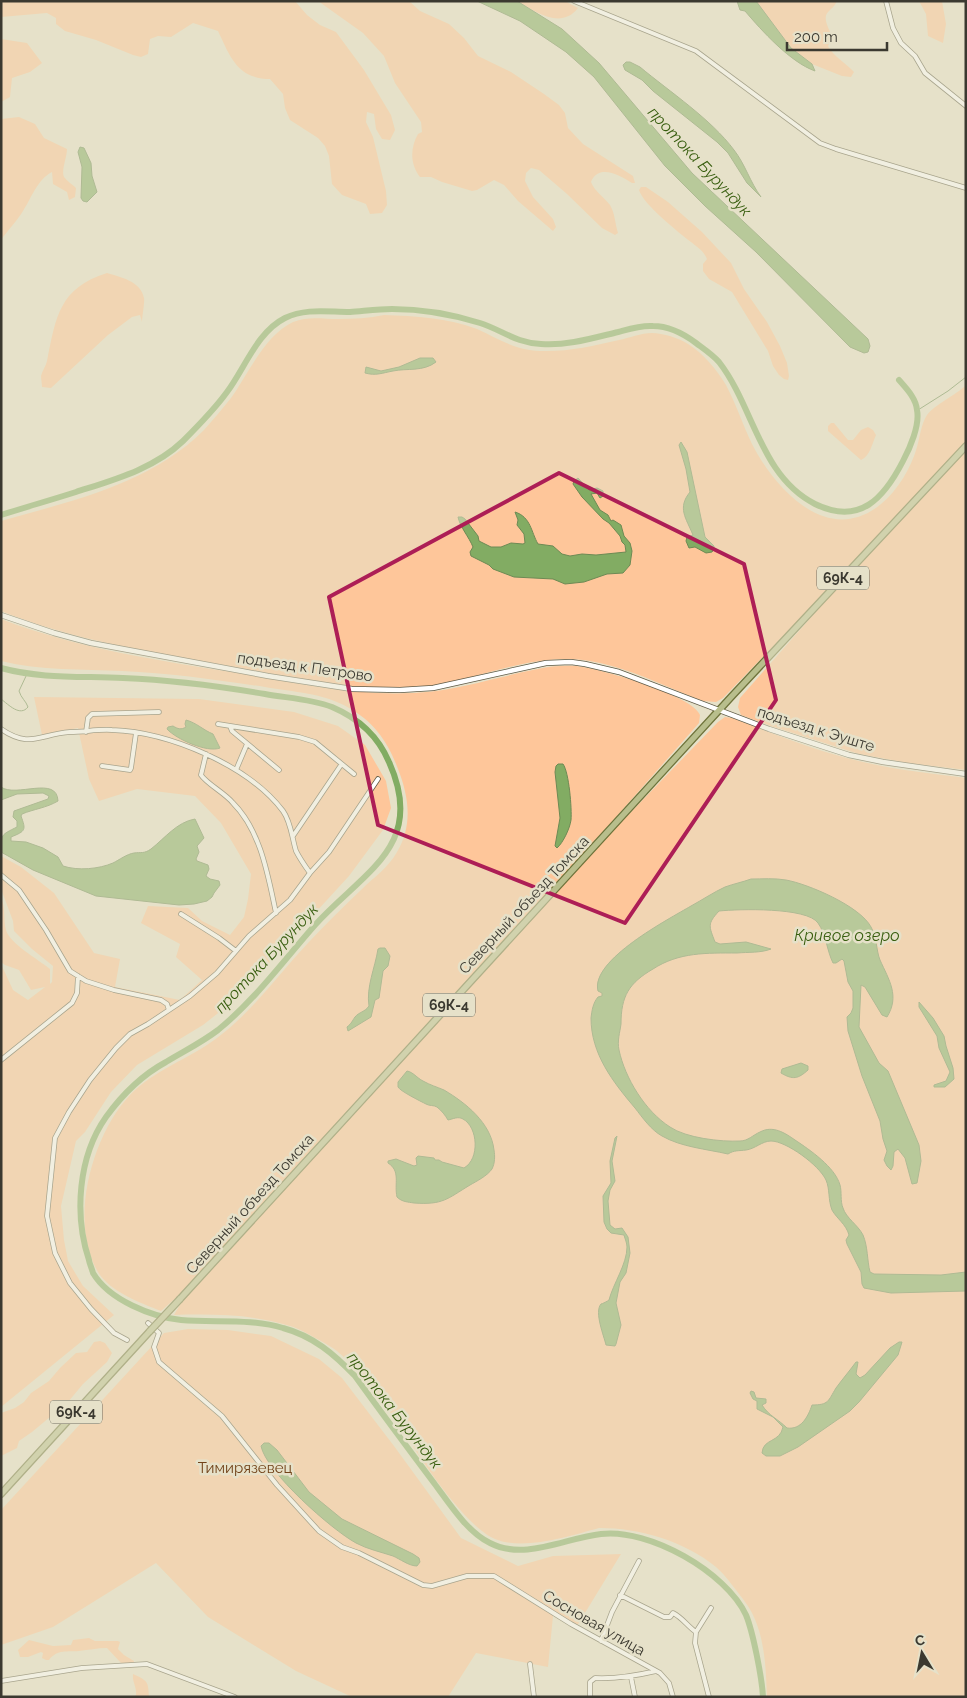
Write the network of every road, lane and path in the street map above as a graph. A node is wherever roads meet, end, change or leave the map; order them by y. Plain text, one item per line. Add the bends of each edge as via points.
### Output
1 (574, 1) edge
2 (886, 1) edge
3 (966, 106) edge
4 (966, 188) edge
5 (966, 446) edge
6 (1, 615) edge
7 (720, 711) junction
8 (159, 712) dead end
9 (218, 724) dead end
10 (230, 726) junction
11 (1, 729) edge
12 (86, 732) junction
13 (136, 733) junction
14 (248, 744) junction
15 (206, 754) junction
16 (342, 765) junction
17 (102, 766) dead end
18 (236, 770) junction
19 (279, 770) dead end
20 (354, 774) dead end
21 (966, 774) edge
22 (378, 779) dead end
23 (293, 836) junction
24 (310, 873) junction
25 (1, 875) edge
26 (276, 913) junction
27 (181, 914) dead end
28 (236, 951) junction
29 (78, 976) junction
30 (169, 1010) junction
31 (1, 1060) edge
32 (148, 1323) dead end
33 (127, 1340) dead end
34 (1, 1494) edge
35 (638, 1561) dead end
36 (620, 1595) junction
37 (710, 1608) dead end
38 (696, 1632) junction
39 (601, 1641) junction
40 (530, 1664) dead end
41 (656, 1671) junction
42 (631, 1677) junction
43 (1, 1681) edge
44 (235, 1697) edge
45 (534, 1697) edge
46 (590, 1697) edge
47 (635, 1697) edge
48 (674, 1697) edge
49 (709, 1697) edge

1 - 4 street via 696,51 820,143
2 - 3 street via 901,43 915,56 924,73
5 - 7 main road, Северный объезд Томска / 69К-4
6 - 7 street, подъезд к Петрово via 91,643 352,689 433,688 546,664 578,663 619,672
7 - 21 street, подъезд к Эуште via 849,755
7 - 34 main road, Северный объезд Томска / 69К-4, bridge
8 - 12 street via 92,714 88,718
9 - 10 street
10 - 14 street
10 - 16 street via 315,742
11 - 12 street via 11,736 27,740
12 - 13 street via 112,730
13 - 15 street
13 - 17 street via 130,770
14 - 18 street
14 - 19 street
15 - 18 street
15 - 26 street via 201,775 235,804 250,826 258,844
16 - 20 street
16 - 23 street
18 - 23 street via 284,812
22 - 24 street via 339,839
23 - 24 street via 296,850
24 - 26 street
25 - 29 street via 19,890 70,971
26 - 28 street via 248,936
27 - 28 street
28 - 30 street via 217,973
29 - 30 street via 114,990 161,1000
29 - 31 street via 77,993 72,1003
30 - 33 street via 130,1034 116,1048 74,1104 55,1141 47,1216 55,1253 70,1283 91,1309 114,1333
32 - 39 street, Сосновая улица via 159,1333 154,1349 159,1362 222,1416 277,1485 332,1542 423,1585 432,1586 468,1576 494,1576
35 - 36 street
36 - 38 street via 664,1617 673,1614 680,1617
36 - 39 street
37 - 38 street
38 - 49 street via 695,1643
39 - 41 street, Сосновая улица
40 - 45 street
41 - 42 street
41 - 48 street, Сосновая улица via 666,1678
42 - 46 street via 595,1678 590,1682
42 - 47 street
43 - 44 street via 82,1668 148,1664

